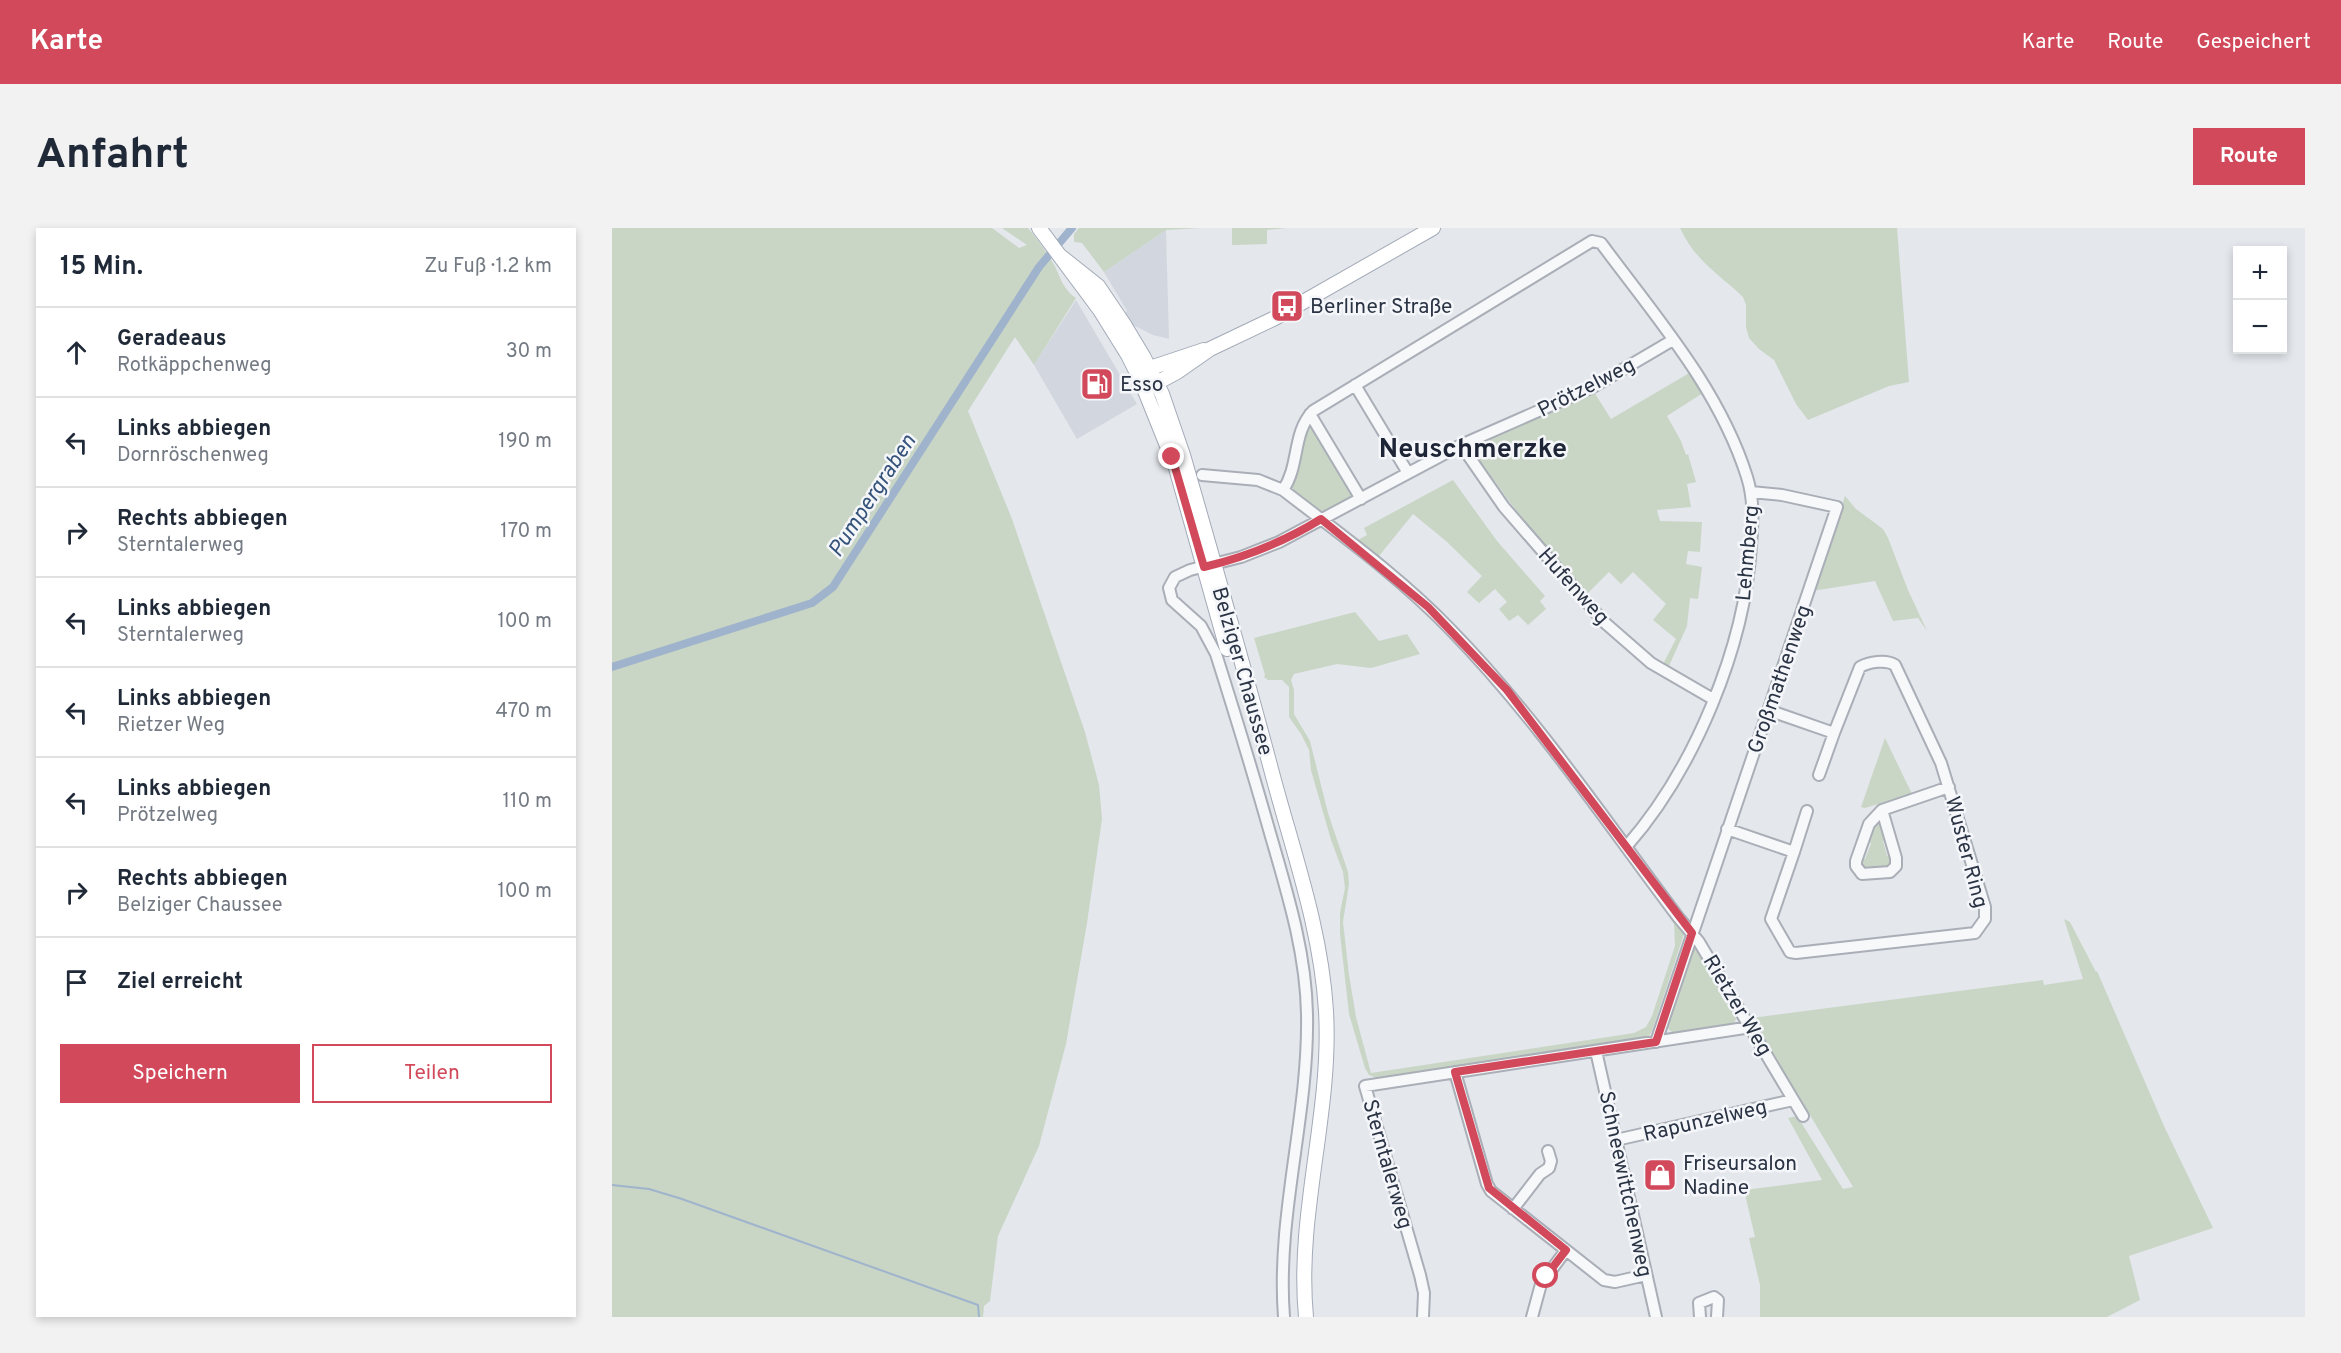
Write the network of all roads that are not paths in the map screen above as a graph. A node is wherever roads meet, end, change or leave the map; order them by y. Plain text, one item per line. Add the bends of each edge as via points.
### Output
1 (1039, 228) edge
2 (1432, 228) edge
3 (1059, 255) junction
4 (1673, 340) junction
5 (1210, 349) junction
6 (1149, 368) junction
7 (1147, 384) junction
8 (1355, 385) junction
9 (1310, 414) junction
10 (1461, 445) junction
11 (1408, 473) junction
12 (1202, 474) dead end
13 (1283, 490) junction
14 (1751, 492) junction
15 (1361, 499) junction
16 (1321, 519) junction
17 (1209, 566) junction
18 (1713, 699) junction
19 (1768, 710) junction
20 (1834, 733) junction
21 (1819, 775) dead end
22 (1949, 787) junction
23 (1882, 810) junction
24 (1806, 811) dead end
25 (1727, 829) junction
26 (1626, 847) junction
27 (1794, 852) junction
28 (1692, 933) junction
29 (1751, 1027) junction
30 (1656, 1042) junction
31 (1596, 1051) junction
32 (1455, 1072) junction
33 (1793, 1100) junction
34 (1803, 1116) dead end
35 (1616, 1140) junction
36 (1548, 1151) dead end
37 (1513, 1209) junction
38 (1566, 1250) junction
39 (1646, 1275) junction
40 (1284, 1317) edge
41 (1306, 1317) edge
42 (1423, 1317) edge
43 (1532, 1317) edge
44 (1656, 1317) edge
45 (1700, 1317) edge
46 (1717, 1317) edge

1 - 3 main road, Belziger Chaussee
2 - 5 main road via 1275,318
3 - 6 main road via 1098,286
3 - 7 main road, Belziger Chaussee
4 - 8 street, Lehmberg via 1601,243 1592,241
4 - 10 street, Prötzelweg via 1577,395
4 - 14 street, Lehmberg via 1724,421
5 - 6 main road
5 - 7 main road
6 - 7 main road
7 - 17 main road, Belziger Chaussee
8 - 9 street
8 - 11 street
9 - 13 street via 1300,431 1293,470
9 - 15 street
10 - 11 street, Prötzelweg
10 - 18 street, Hufenweg via 1504,507 1604,622 1651,663
11 - 15 street, Prötzelweg
12 - 13 street, Rietzer Weg via 1258,480
13 - 16 street, Rietzer Weg
14 - 18 street, Lehmberg via 1752,535 1746,594
14 - 19 street, Großmathenweg via 1837,507
15 - 16 street, Prötzelweg
16 - 17 street, Prötzelweg via 1269,546
16 - 26 street, Rietzer Weg via 1411,591 1461,640 1523,708
17 - 40 street, Prötzelweg via 1175,577 1169,588 1170,596 1202,626 1216,654 1285,884 1306,987 1305,1066 1284,1233
17 - 41 main road, Belziger Chaussee via 1315,928 1324,986 1326,1049 1306,1235
18 - 26 street, Lehmberg via 1672,785
19 - 20 street
19 - 25 street, Großmathenweg
20 - 21 street, Wuster Ring
20 - 22 street, Wuster Ring via 1860,667 1893,663 1937,752
22 - 23 street
22 - 27 street, Wuster Ring via 1985,907 1985,919 1975,933 1790,952 1771,919
23 - 23 street via 1896,866 1890,872 1862,874 1856,861 1869,825
24 - 27 street, Wuster Ring
25 - 27 street
25 - 28 street, Großmathenweg
26 - 28 street, Rietzer Weg
28 - 29 street, Rietzer Weg
28 - 30 street
29 - 30 street, Sterntalerweg
29 - 33 street, Rietzer Weg
30 - 31 street, Sterntalerweg
31 - 32 street, Sterntalerweg
31 - 35 street, Schneewittchenweg
32 - 37 street via 1487,1184
32 - 42 street, Sterntalerweg via 1365,1086 1420,1275
33 - 34 street, Rietzer Weg
33 - 35 street, Rapunzelweg
35 - 39 street, Schneewittchenweg
36 - 37 street via 1550,1168 1540,1174
37 - 38 street
38 - 39 street via 1607,1281
38 - 43 street via 1543,1280
39 - 44 street, Schneewittchenweg
45 - 46 street via 1699,1303 1714,1297 1718,1300

